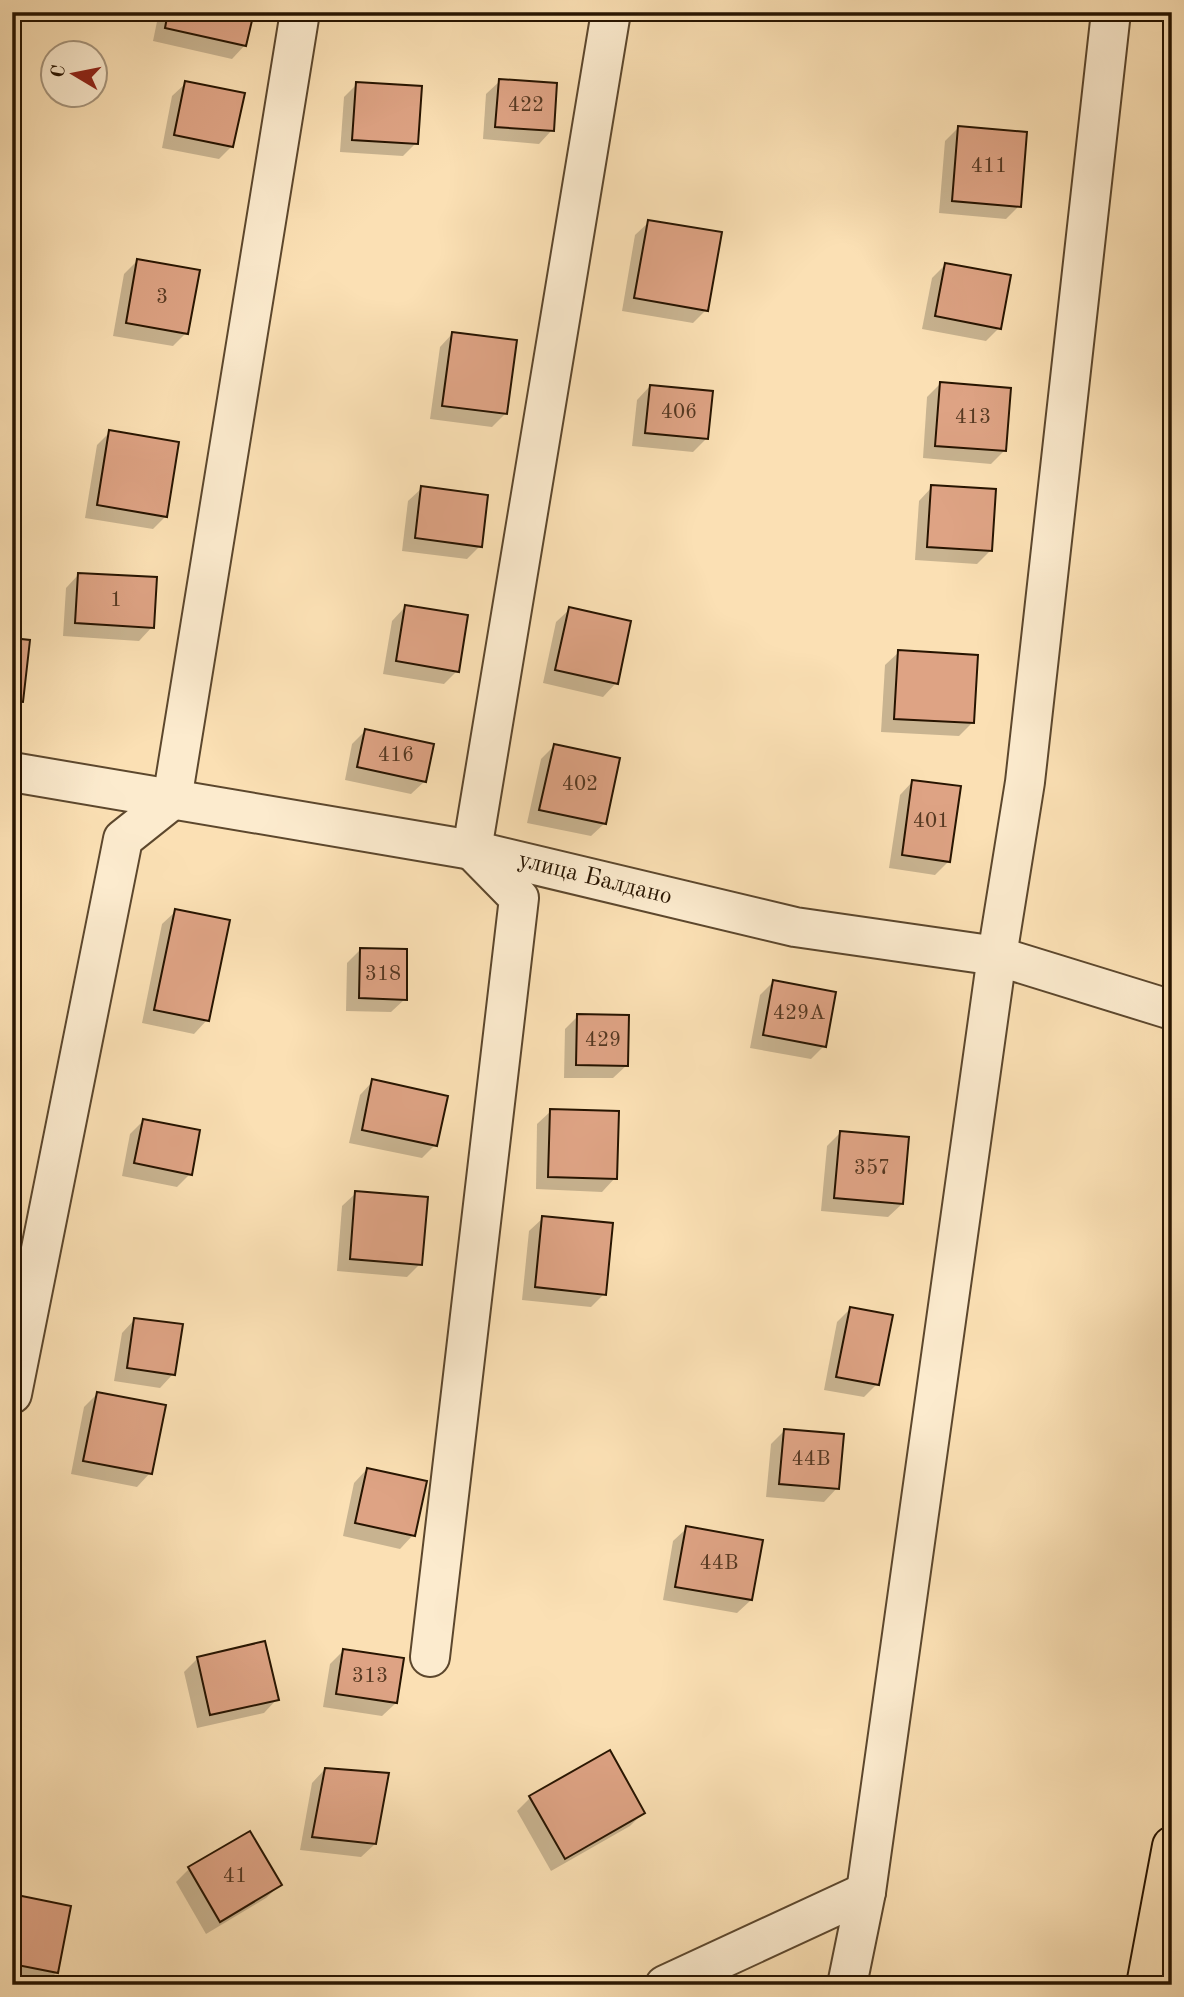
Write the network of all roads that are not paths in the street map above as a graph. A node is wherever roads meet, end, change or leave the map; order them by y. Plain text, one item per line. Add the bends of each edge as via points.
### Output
1 (300, 12) edge
2 (611, 12) edge
3 (1111, 12) edge
4 (12, 772) edge
5 (172, 800) junction
6 (472, 850) junction
7 (997, 957) junction
8 (1172, 1010) edge
9 (12, 1394) edge
10 (430, 1657) dead end
11 (1172, 1846) edge
12 (866, 1892) junction
13 (665, 1985) edge
14 (847, 1985) edge
15 (1146, 1985) edge

1 - 5 street
2 - 6 street
3 - 7 street via 1025,782
4 - 5 street, улица Балдано
5 - 6 street, улица Балдано
5 - 9 street via 123,839
6 - 7 street, улица Балдано via 795,928
6 - 10 street via 519,898
7 - 8 street, улица Балдано
7 - 12 street
11 - 15 main road
12 - 13 street
12 - 14 street

